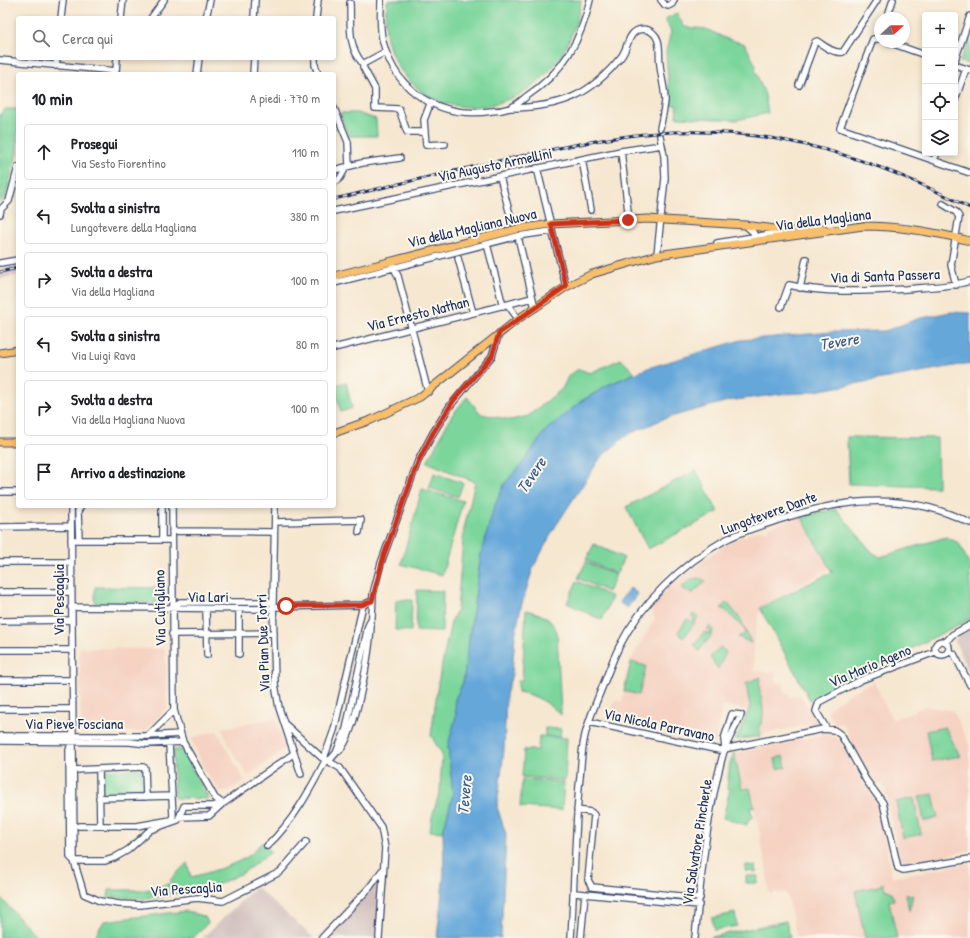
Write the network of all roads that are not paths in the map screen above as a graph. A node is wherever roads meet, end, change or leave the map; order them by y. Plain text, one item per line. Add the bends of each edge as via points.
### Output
1 (63, 0) edge
2 (123, 0) edge
3 (164, 0) edge
4 (210, 0) edge
5 (255, 0) edge
6 (318, 0) edge
7 (381, 0) edge
8 (590, 0) edge
9 (661, 0) edge
10 (674, 0) edge
11 (876, 0) edge
12 (893, 0) edge
13 (350, 3) dead end
14 (889, 12) edge
15 (61, 16) edge
16 (121, 16) edge
17 (152, 16) edge
18 (206, 16) edge
19 (254, 16) edge
20 (316, 16) edge
21 (970, 16) edge
22 (874, 39) edge
23 (905, 48) edge
24 (958, 51) edge
25 (385, 52) junction
26 (922, 54) edge
27 (0, 60) edge
28 (57, 60) edge
29 (118, 60) edge
30 (199, 60) edge
31 (254, 60) edge
32 (315, 60) edge
33 (363, 64) junction
34 (56, 66) junction
35 (958, 66) edge
36 (968, 70) edge
37 (197, 72) edge
38 (253, 72) edge
39 (317, 72) edge
40 (799, 85) dead end
41 (958, 93) edge
42 (430, 104) junction
43 (511, 108) junction
44 (336, 113) edge
45 (660, 128) dead end
46 (424, 132) junction
47 (660, 136) dead end
48 (445, 144) dead end
49 (662, 146) junction
50 (621, 151) junction
51 (936, 156) edge
52 (400, 158) dead end
53 (582, 159) junction
54 (934, 160) junction
55 (346, 168) junction
56 (537, 168) junction
57 (336, 170) edge
58 (970, 173) edge
59 (16, 175) edge
60 (500, 177) junction
61 (336, 181) edge
62 (943, 204) dead end
63 (591, 210) dead end
64 (336, 211) edge
65 (628, 211) dead end
66 (0, 214) edge
67 (661, 220) junction
68 (512, 222) dead end
69 (745, 225) junction
70 (552, 227) junction
71 (857, 227) junction
72 (790, 231) junction
73 (956, 237) junction
74 (752, 240) junction
75 (519, 241) dead end
76 (970, 241) edge
77 (488, 248) dead end
78 (657, 255) junction
79 (458, 258) dead end
80 (16, 260) edge
81 (806, 260) dead end
82 (0, 263) edge
83 (392, 265) junction
84 (336, 276) edge
85 (970, 281) edge
86 (336, 282) edge
87 (956, 285) junction
88 (566, 286) junction
89 (800, 288) junction
90 (532, 298) junction
91 (505, 306) junction
92 (781, 307) dead end
93 (535, 308) junction
94 (473, 313) junction
95 (518, 320) junction
96 (411, 328) junction
97 (499, 333) junction
98 (336, 347) edge
99 (16, 350) edge
100 (0, 353) edge
101 (428, 392) junction
102 (336, 432) edge
103 (0, 442) edge
104 (16, 442) edge
105 (0, 492) edge
106 (16, 492) edge
107 (71, 508) edge
108 (80, 508) edge
109 (162, 508) edge
110 (172, 508) edge
111 (275, 508) edge
112 (275, 522) junction
113 (970, 523) edge
114 (71, 526) junction
115 (0, 527) edge
116 (172, 531) junction
117 (274, 532) junction
118 (359, 532) dead end
119 (71, 540) junction
120 (79, 540) junction
121 (162, 540) junction
122 (172, 540) junction
123 (0, 562) edge
124 (71, 562) junction
125 (0, 592) edge
126 (71, 592) junction
127 (372, 601) junction
128 (362, 605) junction
129 (273, 606) junction
130 (71, 608) junction
131 (172, 608) junction
132 (206, 610) junction
133 (238, 610) junction
134 (71, 620) junction
135 (0, 621) edge
136 (970, 626) edge
137 (206, 633) junction
138 (239, 633) junction
139 (274, 633) junction
140 (172, 634) junction
141 (946, 642) junction
142 (0, 650) edge
143 (72, 650) junction
144 (948, 651) junction
145 (935, 652) junction
146 (239, 654) dead end
147 (207, 655) dead end
148 (0, 680) edge
149 (72, 680) junction
150 (970, 685) edge
151 (0, 709) edge
152 (72, 709) junction
153 (174, 710) junction
154 (589, 722) junction
155 (285, 725) junction
156 (826, 728) junction
157 (180, 734) junction
158 (0, 736) edge
159 (148, 736) junction
160 (72, 739) junction
161 (0, 741) edge
162 (183, 742) junction
163 (169, 744) junction
164 (725, 750) junction
165 (293, 754) junction
166 (326, 760) junction
167 (99, 769) junction
168 (74, 770) junction
169 (302, 774) dead end
170 (172, 796) junction
171 (146, 797) junction
172 (99, 798) junction
173 (222, 803) junction
174 (577, 810) junction
175 (180, 816) junction
176 (79, 826) dead end
177 (100, 826) junction
178 (306, 842) dead end
179 (268, 846) dead end
180 (970, 859) edge
181 (74, 861) junction
182 (384, 869) junction
183 (574, 893) junction
184 (650, 893) junction
185 (585, 894) junction
186 (700, 898) junction
187 (649, 900) junction
188 (699, 905) junction
189 (322, 938) edge
190 (379, 938) edge
191 (571, 938) edge
192 (581, 938) edge
193 (695, 938) edge

1 - 15 street
2 - 16 street
3 - 17 street
4 - 18 street
5 - 19 street
6 - 20 street
7 - 25 street via 381,30
8 - 43 street via 579,38 566,61 547,81
9 - 10 street via 668,6
11 - 40 street via 843,52 839,53 815,42
12 - 14 street
13 - 33 street via 351,44 353,52
21 - 24 street
22 - 54 street via 840,128
23 - 26 street
25 - 33 street
25 - 42 street via 408,88
27 - 34 street
28 - 34 street
29 - 34 street via 116,71
30 - 37 street
31 - 38 street
32 - 39 street
33 - 46 street via 375,89 375,108 399,109 407,132
35 - 36 street
36 - 41 street
42 - 43 street via 465,113
42 - 46 street via 424,120
43 - 45 street via 549,104 572,98 589,89 601,80 622,55 633,33 645,30 655,34 659,44 665,97
44 - 55 street via 348,142
46 - 48 street via 426,145
47 - 49 street
49 - 50 street, Via Augusto Armellini
49 - 67 street via 665,172
50 - 53 street, Via Augusto Armellini
50 - 65 street
51 - 54 street
52 - 55 street
53 - 56 street, Via Augusto Armellini
53 - 63 street
54 - 58 street
55 - 57 street
55 - 61 street
56 - 60 street, Via Augusto Armellini
56 - 70 street
59 - 66 street via 9,201
60 - 64 street, Via Augusto Armellini
60 - 68 street
62 - 73 street via 959,215
67 - 69 main road, Via della Magliana Nuova
67 - 70 main road, Via della Magliana Nuova
67 - 78 street
69 - 72 main road, Via della Magliana Nuova
69 - 74 street, Via della Magliana via 753,232
70 - 83 main road, Via della Magliana Nuova via 509,231
70 - 88 street
71 - 72 main road, Via della Magliana Nuova via 851,225
71 - 73 main road, Via della Magliana via 896,227
71 - 74 main road, Via della Magliana
72 - 74 street, Via della Magliana
73 - 76 main road, Via della Magliana
73 - 87 street via 950,265
74 - 78 main road, Via della Magliana
75 - 90 street
77 - 91 street
78 - 88 main road, Via della Magliana via 605,269
79 - 94 street
80 - 82 street
81 - 89 street
83 - 84 main road, Via della Magliana Nuova
83 - 86 street, Via della Magliana Nuova
83 - 96 street
85 - 87 street, Via di Santa Passera
87 - 89 street, Via di Santa Passera via 838,292
88 - 93 main road, Via della Magliana
89 - 92 street, Via di Santa Passera via 789,285
90 - 91 street, Via Ernesto Nathan
90 - 93 street
91 - 94 street, Via Ernesto Nathan
91 - 95 street
93 - 95 main road, Via della Magliana
94 - 96 street, Via Ernesto Nathan
95 - 97 main road, Via della Magliana
96 - 98 street, Via Ernesto Nathan
96 - 101 street
97 - 101 main road, Via della Magliana
97 - 127 street via 492,356 454,400 426,446 384,555
99 - 100 main road
101 - 102 main road, Via della Magliana via 372,420
103 - 104 main road
105 - 106 street
107 - 114 street, Via Pescaglia
108 - 120 street
109 - 121 street
110 - 116 street, Via Cutigliano
111 - 112 street, Via Pian Due Torri
112 - 117 street, Via Pian Due Torri
112 - 118 street via 360,520
113 - 154 street, Lungotevere Dante via 928,506 863,501 818,507 747,530 726,540 673,579 637,618 613,660
114 - 115 street
114 - 119 street, Via Pescaglia
116 - 117 street
116 - 122 street, Via Cutigliano
117 - 129 street, Via Pian Due Torri
119 - 120 street
119 - 124 street, Via Pescaglia
120 - 121 street
121 - 122 street
122 - 131 street, Via Cutigliano
123 - 124 street
124 - 126 street, Via Pescaglia
125 - 126 street
126 - 130 street, Via Pescaglia
127 - 128 street
127 - 166 street via 372,617 347,725 336,754
128 - 129 street
128 - 166 street
129 - 131 street via 180,602
129 - 133 street, Via Lari
129 - 139 street, Via Pian Due Torri
130 - 131 street, Via Lari
130 - 134 street, Via Pescaglia
131 - 132 street, Via Lari
131 - 140 street, Via Cutigliano
132 - 133 street, Via Lari
132 - 137 street
133 - 138 street
134 - 135 street
134 - 143 street, Via Pescaglia
136 - 141 street via 952,635
137 - 138 street
137 - 140 street
137 - 147 street
138 - 139 street
138 - 146 street
139 - 155 street, Via Pian Due Torri via 276,692
140 - 153 street, Via Cutigliano
141 - 144 street via 949,646
141 - 145 street via 936,643
142 - 143 street
143 - 149 street, Via Pescaglia
144 - 145 street via 941,656
144 - 150 street via 954,654
145 - 156 street, Via Mario Ageno via 861,680 819,702 816,711
148 - 149 street
149 - 152 street, Via Pescaglia
151 - 152 street
152 - 160 street, Via Pescaglia
153 - 157 street, Via Cutigliano
153 - 159 street
154 - 164 street, Via Nicola Parravano
154 - 174 street, Lungotevere Dante via 583,745
155 - 165 street, Via Pian Due Torri
155 - 166 street
156 - 164 street
156 - 180 street via 836,730 843,737 866,780 883,803 898,868 903,870
157 - 159 street, Via Pieve Fosciana
157 - 162 street, Via Cutigliano
158 - 160 street, Via Pieve Fosciana
159 - 160 street, Via Pieve Fosciana
160 - 161 street, Via Pieve Fosciana
160 - 163 street, Via Pieve Fosciana
160 - 168 street, Via Pescaglia
160 - 181 street, Via Pescaglia via 69,750 70,857
162 - 163 street, Via Pieve Fosciana
162 - 173 street, Via Cutigliano via 215,798
163 - 170 street
164 - 164 street via 730,739 741,715 732,714 724,739
164 - 186 street, Via Salvatore Pincherle via 708,831
165 - 169 street, Via Pian Due Torri
165 - 173 street
166 - 179 street via 291,820
166 - 182 street via 340,768 381,827 385,848
167 - 168 street
167 - 171 street via 145,768
167 - 172 street
168 - 181 street, Via Pescaglia
170 - 171 street
170 - 177 street via 173,816 169,821 137,826
171 - 172 street
172 - 177 street
173 - 175 street via 209,816
173 - 175 street via 213,806 184,806
174 - 183 street, Lungotevere Dante
174 - 184 street via 591,812 594,815 588,880 591,886
175 - 181 street via 171,823 150,830 128,850 114,858 105,861
176 - 177 street
178 - 181 street, Via Pescaglia via 280,872 221,901 188,898 140,905 100,901 84,894
182 - 189 street
182 - 190 street
183 - 185 street
183 - 191 street, Lungotevere Dante
184 - 186 street
184 - 187 street
185 - 187 street
185 - 192 street
186 - 188 street, Via Salvatore Pincherle
187 - 188 street
188 - 193 street, Via Salvatore Pincherle

